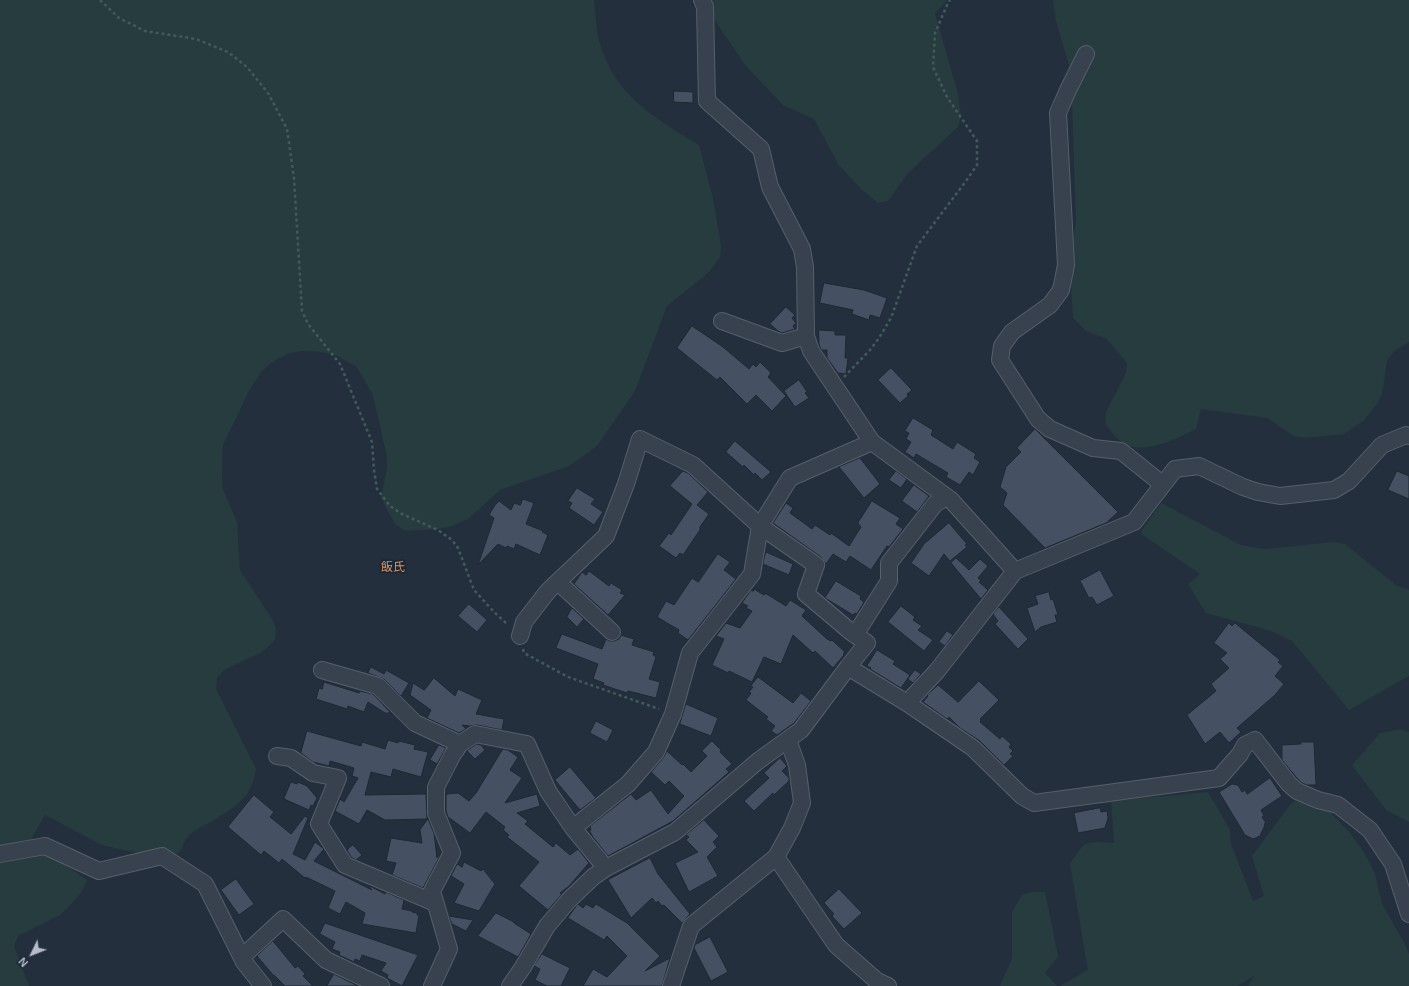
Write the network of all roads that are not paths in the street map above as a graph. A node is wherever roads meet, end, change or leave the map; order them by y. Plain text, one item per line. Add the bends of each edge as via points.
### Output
1 (702, 0) edge
2 (1086, 54) dead end
3 (722, 321) dead end
4 (806, 336) junction
5 (1409, 436) edge
6 (872, 442) junction
7 (1162, 484) junction
8 (946, 497) junction
9 (760, 526) junction
10 (1015, 571) junction
11 (558, 582) junction
12 (612, 632) dead end
13 (855, 635) junction
14 (520, 636) road end
15 (848, 667) junction
16 (322, 670) dead end
17 (907, 703) junction
18 (788, 740) junction
19 (460, 744) junction
20 (277, 756) dead end
21 (573, 828) junction
22 (0, 854) edge
23 (776, 857) junction
24 (606, 868) junction
25 (436, 903) junction
26 (1409, 914) edge
27 (242, 957) junction
28 (263, 986) edge
29 (381, 986) edge
30 (432, 986) edge
31 (510, 986) edge
32 (671, 986) edge
33 (888, 986) edge

1 - 4 street via 705,7 706,101 761,149 770,187 802,249 805,267
2 - 7 street via 1058,113 1066,265 1061,290 1050,304 1012,332 1002,346 1000,360 1038,419 1050,429 1093,448 1121,451
3 - 4 street via 782,343
4 - 6 street via 811,351
5 - 7 street via 1382,445 1349,481 1334,490 1280,496 1258,492 1199,466 1175,469
6 - 8 street
6 - 9 street via 790,478
7 - 10 street via 1134,522
8 - 10 street
8 - 13 street via 935,504 888,563 889,581
9 - 11 street via 693,465 640,439 606,536
9 - 13 street via 816,565 806,594
9 - 21 street via 752,574 690,653 673,714 656,752 628,784
10 - 17 street via 937,671
11 - 12 street
11 - 14 street via 524,622
13 - 15 street via 867,643
15 - 17 street
15 - 18 street via 801,730
16 - 19 street via 378,686 415,723
17 - 26 street via 973,748 1022,796 1034,803 1219,778 1245,745 1254,740 1293,788 1318,800 1338,805 1370,830 1393,864
18 - 23 street via 798,765 802,803
18 - 24 street via 758,761 675,832
19 - 21 street via 475,734 527,744 548,791
19 - 25 street via 452,754 436,787 436,812 452,852 432,891
20 - 25 street via 291,758 313,773 338,778 319,824 345,865
21 - 24 street
22 - 27 street via 45,846 98,871 162,856 205,884
23 - 32 street via 691,926
23 - 33 street via 836,945 877,981
24 - 31 street via 569,900 547,926
25 - 30 street via 449,949
27 - 28 street
27 - 29 street via 283,919 326,960

